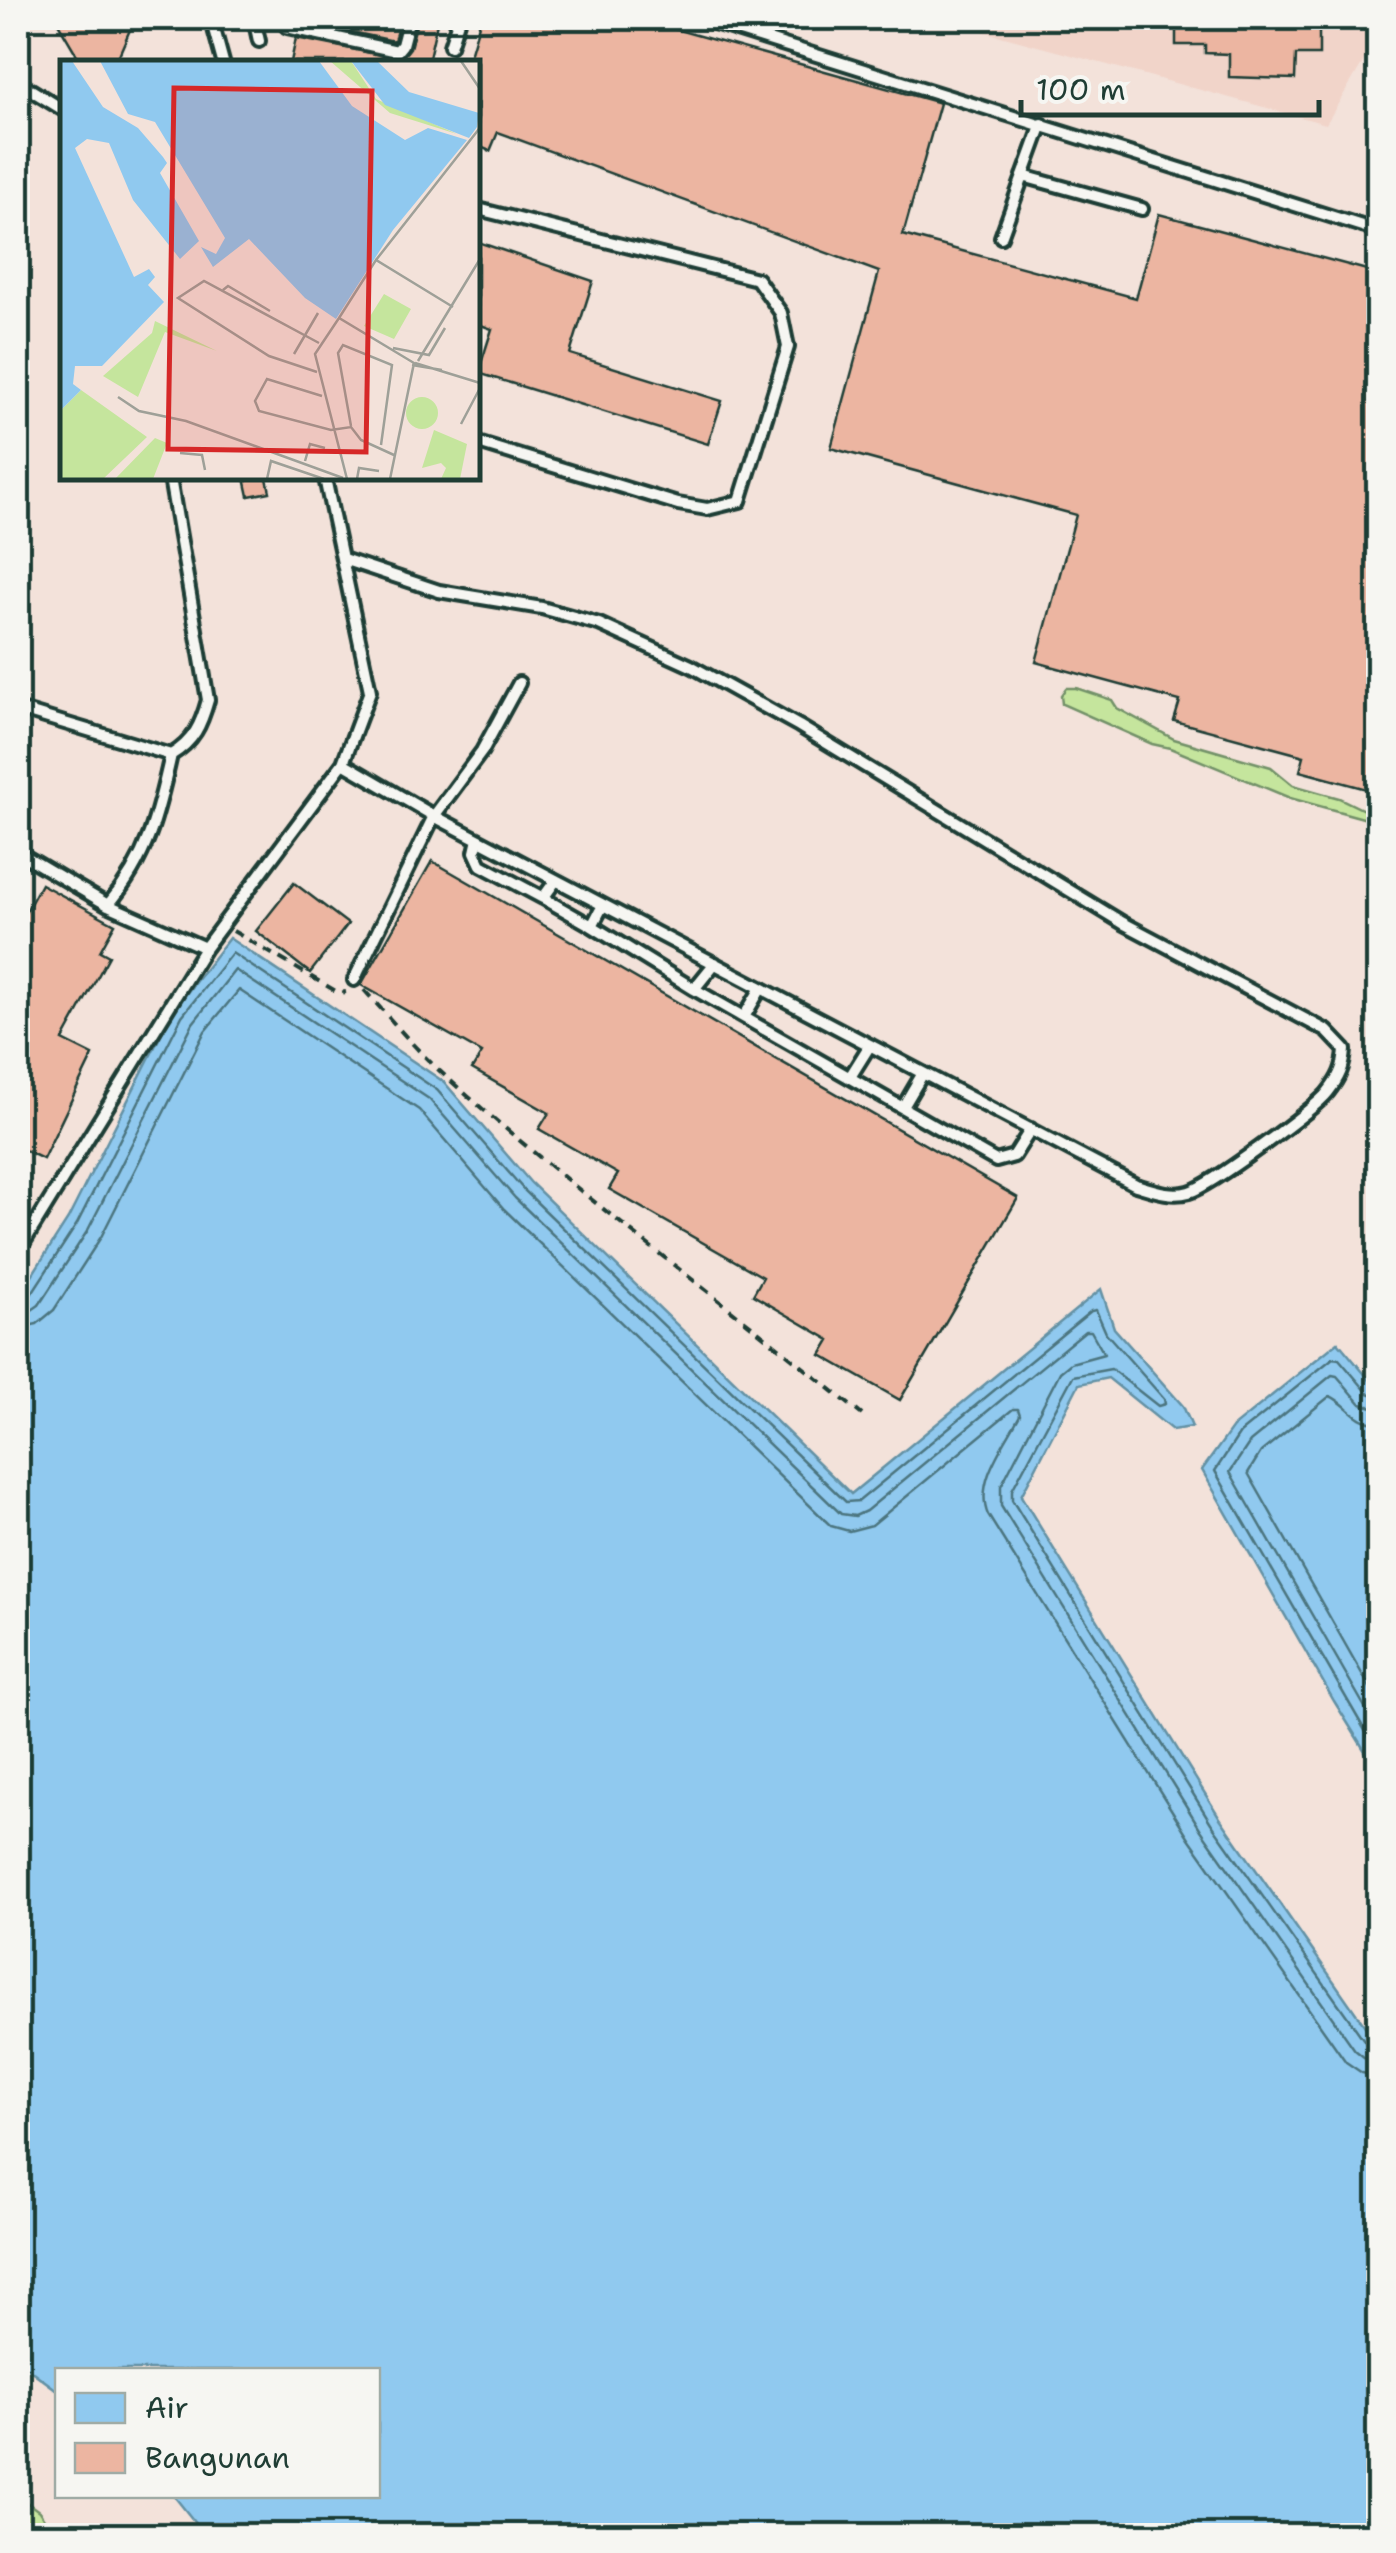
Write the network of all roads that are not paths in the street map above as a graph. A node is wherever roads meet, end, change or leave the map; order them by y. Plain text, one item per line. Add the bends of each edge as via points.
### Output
1 (211, 18) edge
2 (254, 18) edge
3 (408, 18) edge
4 (459, 18) edge
5 (698, 18) edge
6 (287, 27) dead end
7 (259, 41) dead end
8 (450, 46) dead end
9 (222, 60) edge
10 (18, 82) edge
11 (60, 108) edge
12 (1042, 124) junction
13 (1024, 176) junction
14 (1142, 209) dead end
15 (480, 210) edge
16 (1378, 231) edge
17 (1001, 237) dead end
18 (480, 444) edge
19 (170, 480) edge
20 (325, 480) edge
21 (343, 558) junction
22 (519, 683) dead end
23 (18, 710) edge
24 (172, 755) junction
25 (342, 764) junction
26 (434, 816) junction
27 (478, 839) junction
28 (18, 852) edge
29 (556, 880) junction
30 (542, 898) junction
31 (108, 904) junction
32 (603, 905) junction
33 (592, 926) junction
34 (205, 948) junction
35 (714, 963) junction
36 (354, 980) road end
37 (694, 988) junction
38 (761, 988) junction
39 (744, 1017) junction
40 (870, 1045) junction
41 (922, 1073) junction
42 (850, 1078) junction
43 (902, 1107) junction
44 (1030, 1130) junction
45 (18, 1252) edge

1 - 9 lane
2 - 7 lane
3 - 6 lane via 397,51
4 - 8 lane
5 - 12 lane
10 - 11 lane
12 - 13 lane
12 - 16 lane
13 - 14 lane
13 - 17 lane
15 - 18 lane via 757,279 781,313 788,347 740,501 707,509 678,504
19 - 24 lane via 208,700 190,743
20 - 21 lane
21 - 25 lane via 370,691
21 - 44 lane via 439,591 599,624 691,666 1123,923 1327,1031 1345,1050 1344,1069 1326,1096 1189,1192 1163,1194 1136,1185
22 - 26 lane via 482,751
23 - 24 lane
24 - 31 lane via 154,828 132,878
25 - 26 lane
25 - 34 lane
26 - 27 lane
26 - 36 lane
27 - 29 lane
27 - 30 lane via 481,866
28 - 31 lane
29 - 30 lane
29 - 32 lane
30 - 33 lane
31 - 34 lane
32 - 33 lane
32 - 35 lane
33 - 37 lane
34 - 45 lane
35 - 37 lane
35 - 38 lane
37 - 39 lane
38 - 39 lane
38 - 40 lane
39 - 42 lane
40 - 41 lane
40 - 42 lane
41 - 43 lane
41 - 44 lane
42 - 43 lane
43 - 44 lane via 996,1160 1014,1156

